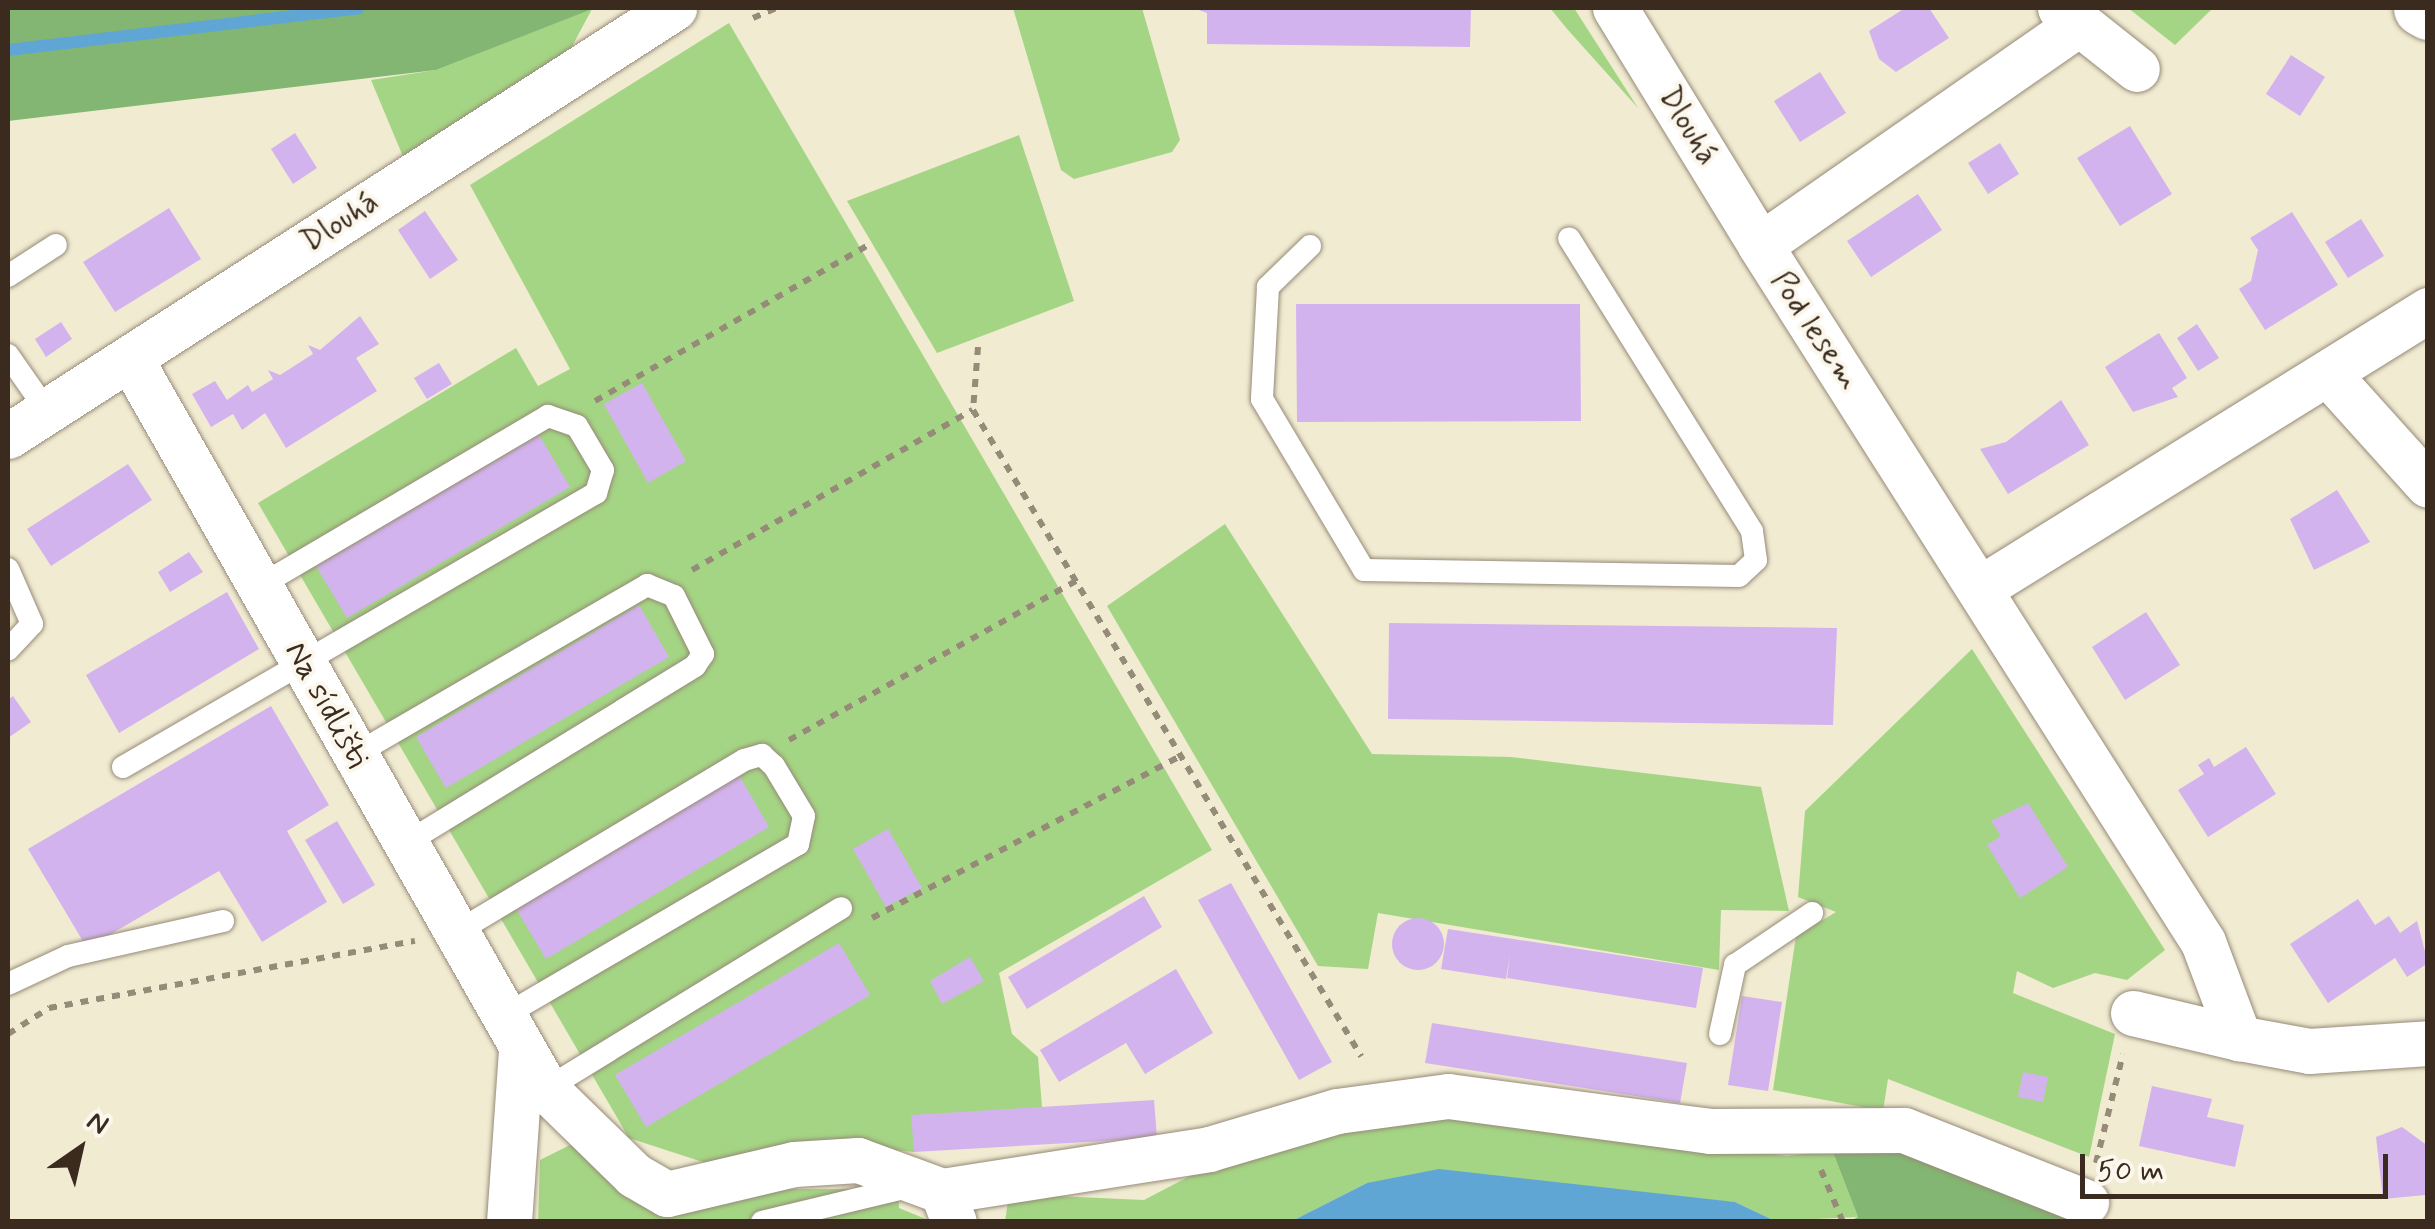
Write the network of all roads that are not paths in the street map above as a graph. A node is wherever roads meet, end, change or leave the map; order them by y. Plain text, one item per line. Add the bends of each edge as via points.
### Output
1 (674, 8) edge
2 (1615, 8) edge
3 (2421, 8) edge
4 (2428, 12) edge
5 (2067, 17) edge
6 (2137, 70) dead end
7 (1569, 238) dead end
8 (56, 245) dead end
9 (1760, 245) junction
10 (1310, 246) dead end
11 (8, 276) edge
12 (2428, 310) edge
13 (8, 355) edge
14 (130, 358) junction
15 (2328, 374) junction
16 (47, 411) junction
17 (8, 436) edge
18 (2428, 485) edge
19 (8, 569) edge
20 (259, 586) junction
21 (1980, 589) junction
22 (8, 650) edge
23 (304, 667) junction
24 (354, 755) junction
25 (123, 767) dead end
26 (404, 844) junction
27 (841, 908) road end
28 (1812, 913) dead end
29 (223, 921) dead end
30 (455, 934) junction
31 (8, 984) edge
32 (2133, 1014) road end
33 (512, 1034) junction
34 (1720, 1034) dead end
35 (2240, 1038) junction
36 (2428, 1043) edge
37 (546, 1089) junction
38 (940, 1198) edge
39 (2086, 1202) road end
40 (509, 1222) edge
41 (762, 1222) edge

1 - 14 street, Dlouhá
2 - 9 street, Dlouhá
3 - 4 main road
5 - 6 street
5 - 9 street, Pod lesem
7 - 10 lane via 1752,531 1756,560 1739,576 1364,570 1262,398 1268,287
8 - 11 lane
9 - 21 street, Pod lesem
12 - 15 street
13 - 16 lane
14 - 16 street, Dlouhá
14 - 20 street, Na sídlišti
15 - 18 street
15 - 21 street
16 - 17 street, Dlouhá
19 - 22 lane via 32,624
20 - 23 street, Na sídlišti
20 - 23 lane via 548,416 566,417 603,470 596,493
21 - 35 street, Pod lesem via 2203,942
23 - 24 street, Na sídlišti
23 - 25 lane
24 - 26 street, Na sídlišti
24 - 26 lane via 647,585 663,586 700,642 694,666
26 - 30 street, Na sídlišti
27 - 37 lane
28 - 34 lane via 1735,965
29 - 31 lane via 68,956
30 - 33 street, Na sídlišti
30 - 33 lane via 762,755 804,816 798,844
32 - 35 street
33 - 37 street, Na sídlišti
33 - 40 street
35 - 36 street via 2309,1050
37 - 38 street, Na sídlišti via 634,1175 667,1194 794,1164 858,1160
38 - 39 street via 1209,1149 1337,1111 1448,1096 1806,1137 1904,1130
38 - 41 lane

